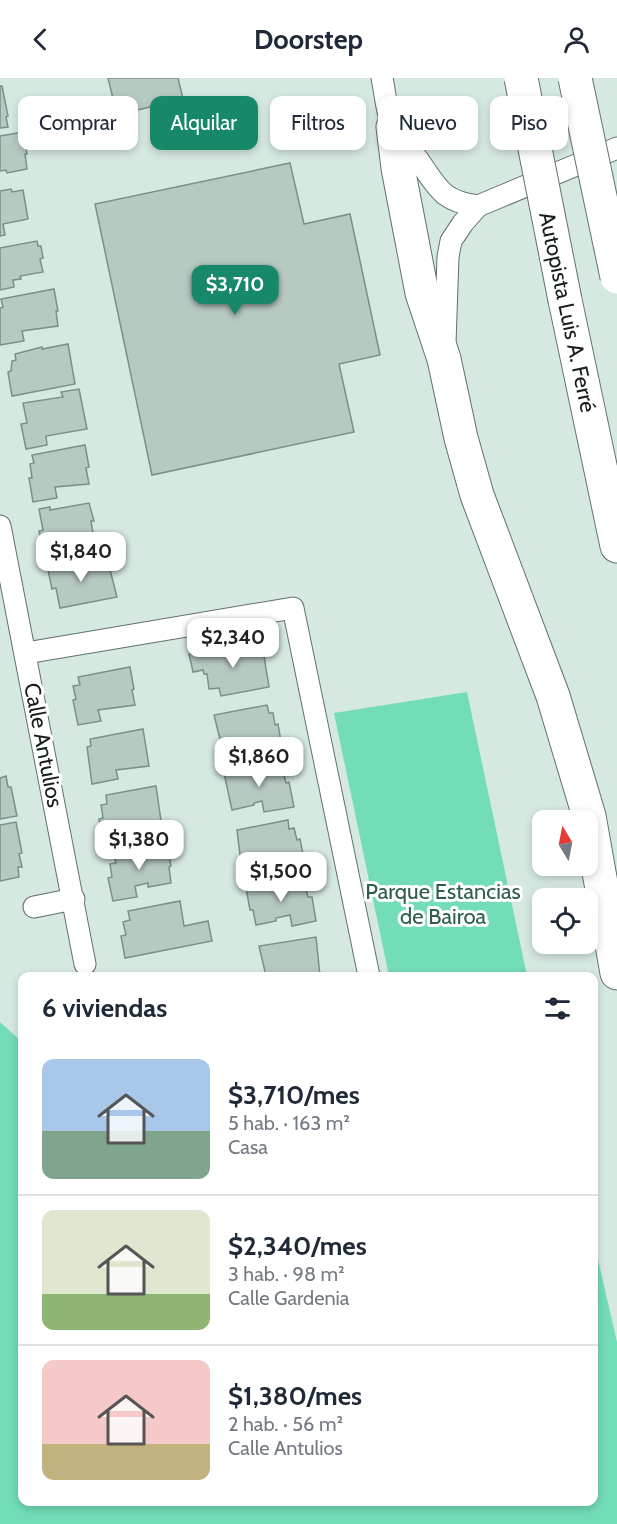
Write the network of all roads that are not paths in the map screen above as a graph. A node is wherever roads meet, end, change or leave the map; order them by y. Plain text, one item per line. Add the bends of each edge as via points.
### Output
1 (382, 78) edge
2 (521, 78) edge
3 (574, 78) edge
4 (386, 96) edge
5 (617, 148) edge
6 (396, 150) edge
7 (410, 150) edge
8 (478, 206) junction
9 (617, 277) edge
10 (444, 359) junction
11 (0, 526) edge
12 (617, 546) edge
13 (26, 653) junction
14 (74, 899) junction
15 (34, 907) dead end
16 (85, 964) dead end
17 (368, 972) edge
18 (617, 973) edge

1 - 4 street
2 - 12 highway, Autopista Luis A. Ferré, bridge
3 - 9 highway, bridge
5 - 8 street
6 - 10 highway via 422,293
7 - 8 street via 445,196 464,205
8 - 10 street via 451,241
10 - 18 highway via 460,438 477,495 554,696 589,816
11 - 13 street, Calle Antulios
13 - 14 street, Calle Antulios
13 - 17 street via 293,608
14 - 15 street
14 - 16 street, Calle Antulios

